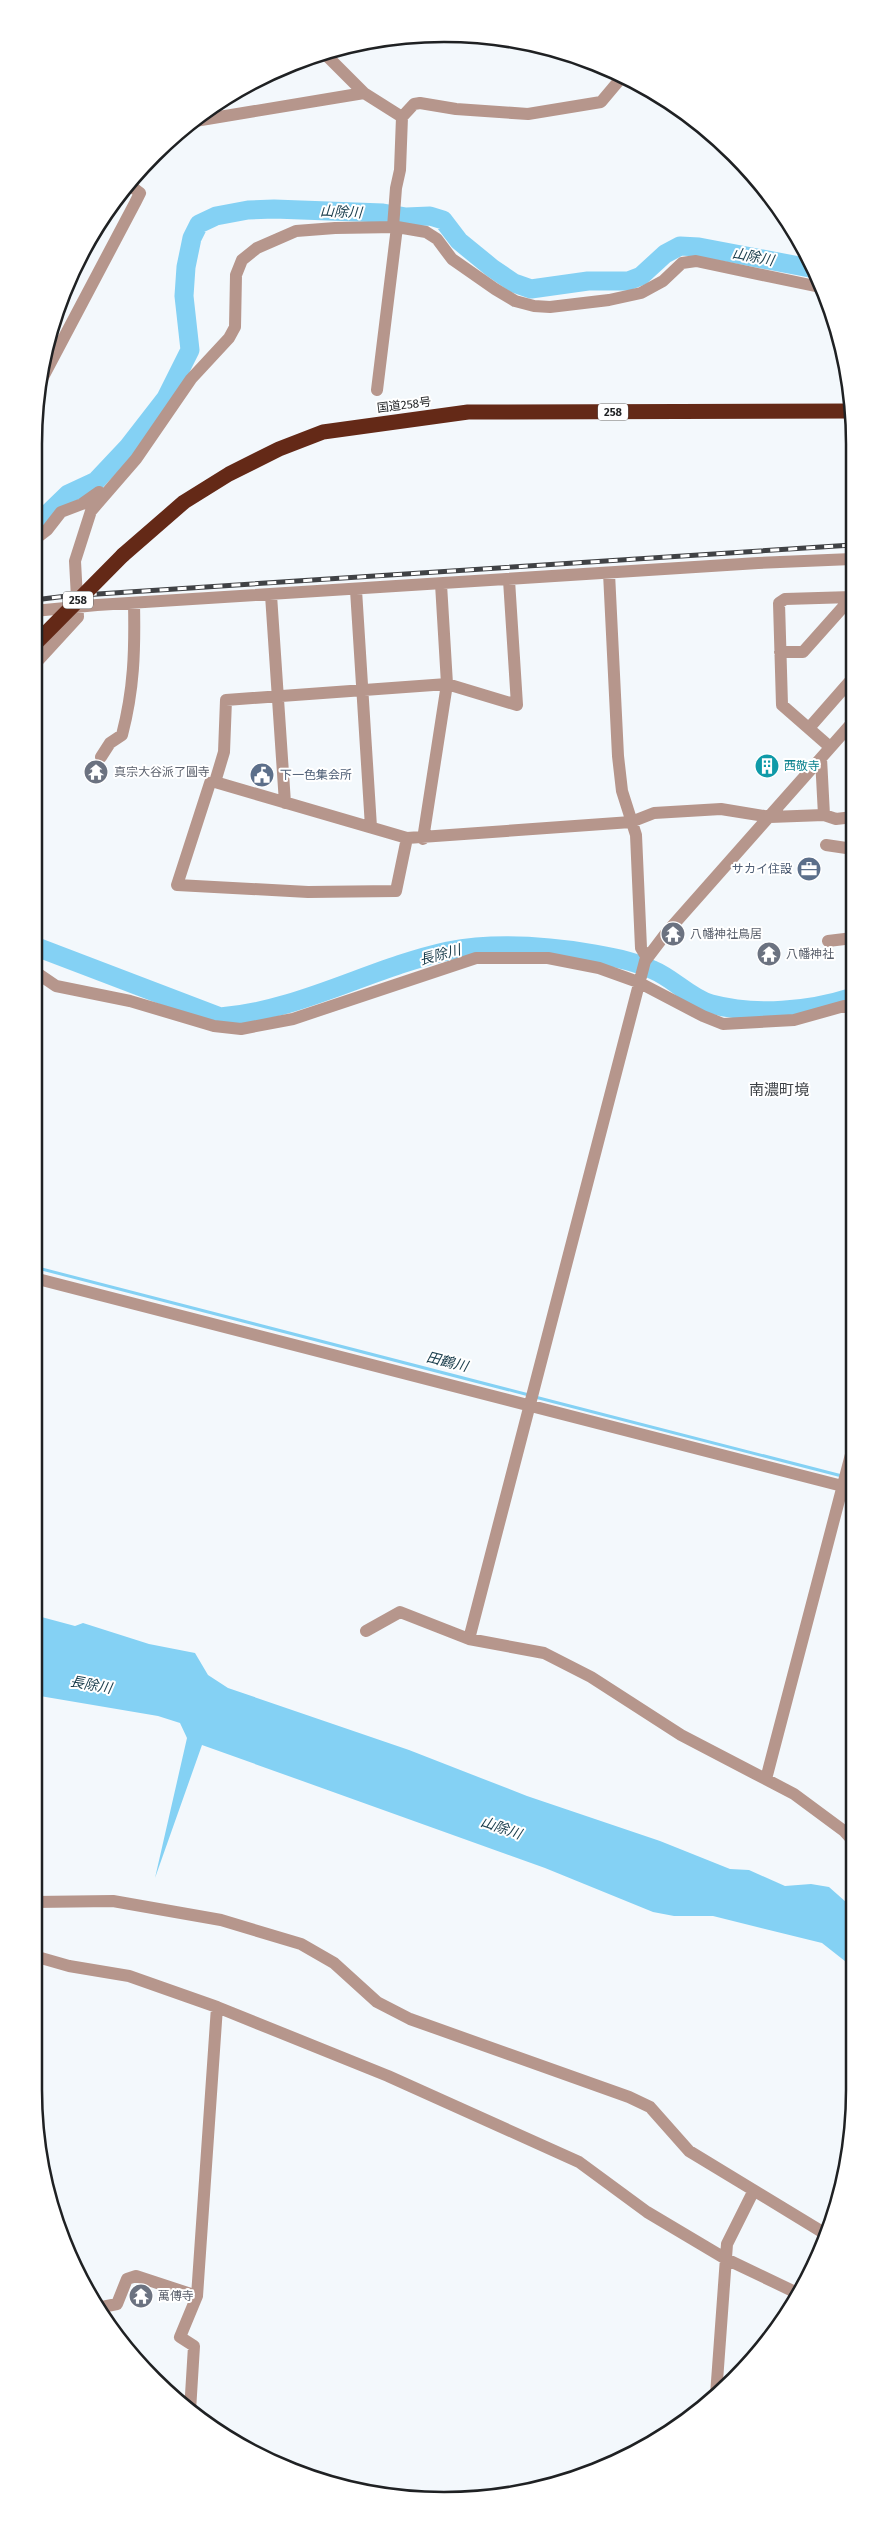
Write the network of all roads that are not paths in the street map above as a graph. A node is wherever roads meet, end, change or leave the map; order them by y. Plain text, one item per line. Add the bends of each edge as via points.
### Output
1 (330, 59) edge
2 (618, 82) edge
3 (364, 93) junction
4 (402, 117) junction
5 (210, 119) edge
6 (134, 189) edge
7 (395, 227) junction
8 (814, 286) edge
9 (51, 362) edge
10 (377, 390) dead end
11 (845, 411) edge
12 (116, 480) junction
13 (42, 534) edge
14 (846, 559) edge
15 (609, 573) junction
16 (509, 580) junction
17 (440, 584) junction
18 (356, 590) junction
19 (271, 596) junction
20 (846, 597) edge
21 (134, 603) junction
22 (846, 604) edge
23 (77, 607) junction
24 (42, 610) edge
25 (42, 637) edge
26 (780, 652) junction
27 (42, 657) edge
28 (447, 684) junction
29 (846, 686) edge
30 (363, 690) junction
31 (277, 697) junction
32 (809, 728) junction
33 (846, 730) edge
34 (830, 748) junction
35 (102, 757) dead end
36 (821, 758) junction
37 (215, 782) junction
38 (285, 803) junction
39 (824, 815) junction
40 (770, 817) junction
41 (846, 818) edge
42 (631, 822) junction
43 (371, 828) junction
44 (407, 838) junction
45 (423, 839) junction
46 (826, 845) dead end
47 (846, 848) edge
48 (846, 939) edge
49 (828, 942) dead end
50 (646, 959) junction
51 (42, 978) edge
52 (640, 979) junction
53 (846, 1007) edge
54 (42, 1280) edge
55 (532, 1399) junction
56 (846, 1482) edge
57 (846, 1486) edge
58 (366, 1631) dead end
59 (469, 1639) junction
60 (766, 1779) junction
61 (846, 1833) edge
62 (42, 1902) edge
63 (42, 1958) edge
64 (217, 2007) junction
65 (753, 2192) junction
66 (821, 2231) edge
67 (726, 2259) junction
68 (792, 2291) edge
69 (197, 2296) junction
70 (106, 2306) edge
71 (717, 2386) edge
72 (191, 2401) edge

1 - 3 street
2 - 4 street via 601,102 528,114 456,110 420,103 414,104
3 - 4 street
3 - 5 street
4 - 7 street
6 - 9 street via 140,193
7 - 8 street via 426,232 437,239 452,259 495,289 515,301 534,306 579,304 641,293 682,263 696,261
7 - 10 street
7 - 12 street via 296,231 256,248 242,260 236,275 235,327 230,338 191,379 136,459
11 - 25 highway, 国道258号 / 258, bridge via 468,412 323,432 229,474 184,502 123,555
12 - 13 street via 91,499 62,512
12 - 23 street via 96,503 74,561
14 - 15 street
15 - 16 street
15 - 42 street via 618,756 622,790
16 - 17 street
16 - 28 street via 517,705
17 - 18 street
17 - 28 street
18 - 19 street
18 - 30 street
19 - 21 street
19 - 31 street
20 - 26 street via 785,599 779,603
21 - 23 street
21 - 35 street via 132,699 122,735 110,743
22 - 26 street via 803,652
23 - 24 street
23 - 27 street via 78,617
26 - 32 street via 782,705
28 - 30 street
28 - 45 street
29 - 32 street
30 - 31 street
30 - 43 street
31 - 37 street via 226,700 224,752
31 - 38 street
32 - 34 street
33 - 34 street
34 - 36 street
36 - 39 street
36 - 40 street
37 - 38 street
37 - 44 street via 210,783 199,810 176,885 308,892 396,891
38 - 43 street
39 - 40 street
39 - 41 street
40 - 42 street via 721,809 654,813
40 - 50 street
42 - 45 street
42 - 50 street via 636,835 641,948
43 - 44 street
44 - 45 street
46 - 47 street
48 - 49 street
50 - 52 street
51 - 52 street via 56,986 130,1001 214,1026 241,1029 293,1019 476,958 548,958
52 - 53 street via 723,1024 794,1020
52 - 55 street
54 - 55 street
55 - 56 street
55 - 59 street
57 - 60 street
58 - 59 street via 400,1612
59 - 60 street via 544,1653 681,1734
60 - 61 street via 794,1794
62 - 65 street via 113,1901 221,1920 302,1944 334,1963 377,2002 410,2019 650,2107 689,2151
63 - 64 street via 129,1976
64 - 67 street via 388,2076 579,2162 647,2212
64 - 69 street
65 - 66 street
65 - 67 street via 727,2244
67 - 68 street
67 - 71 street
69 - 70 street via 136,2276 127,2279 116,2304
69 - 72 street via 180,2337 194,2346

